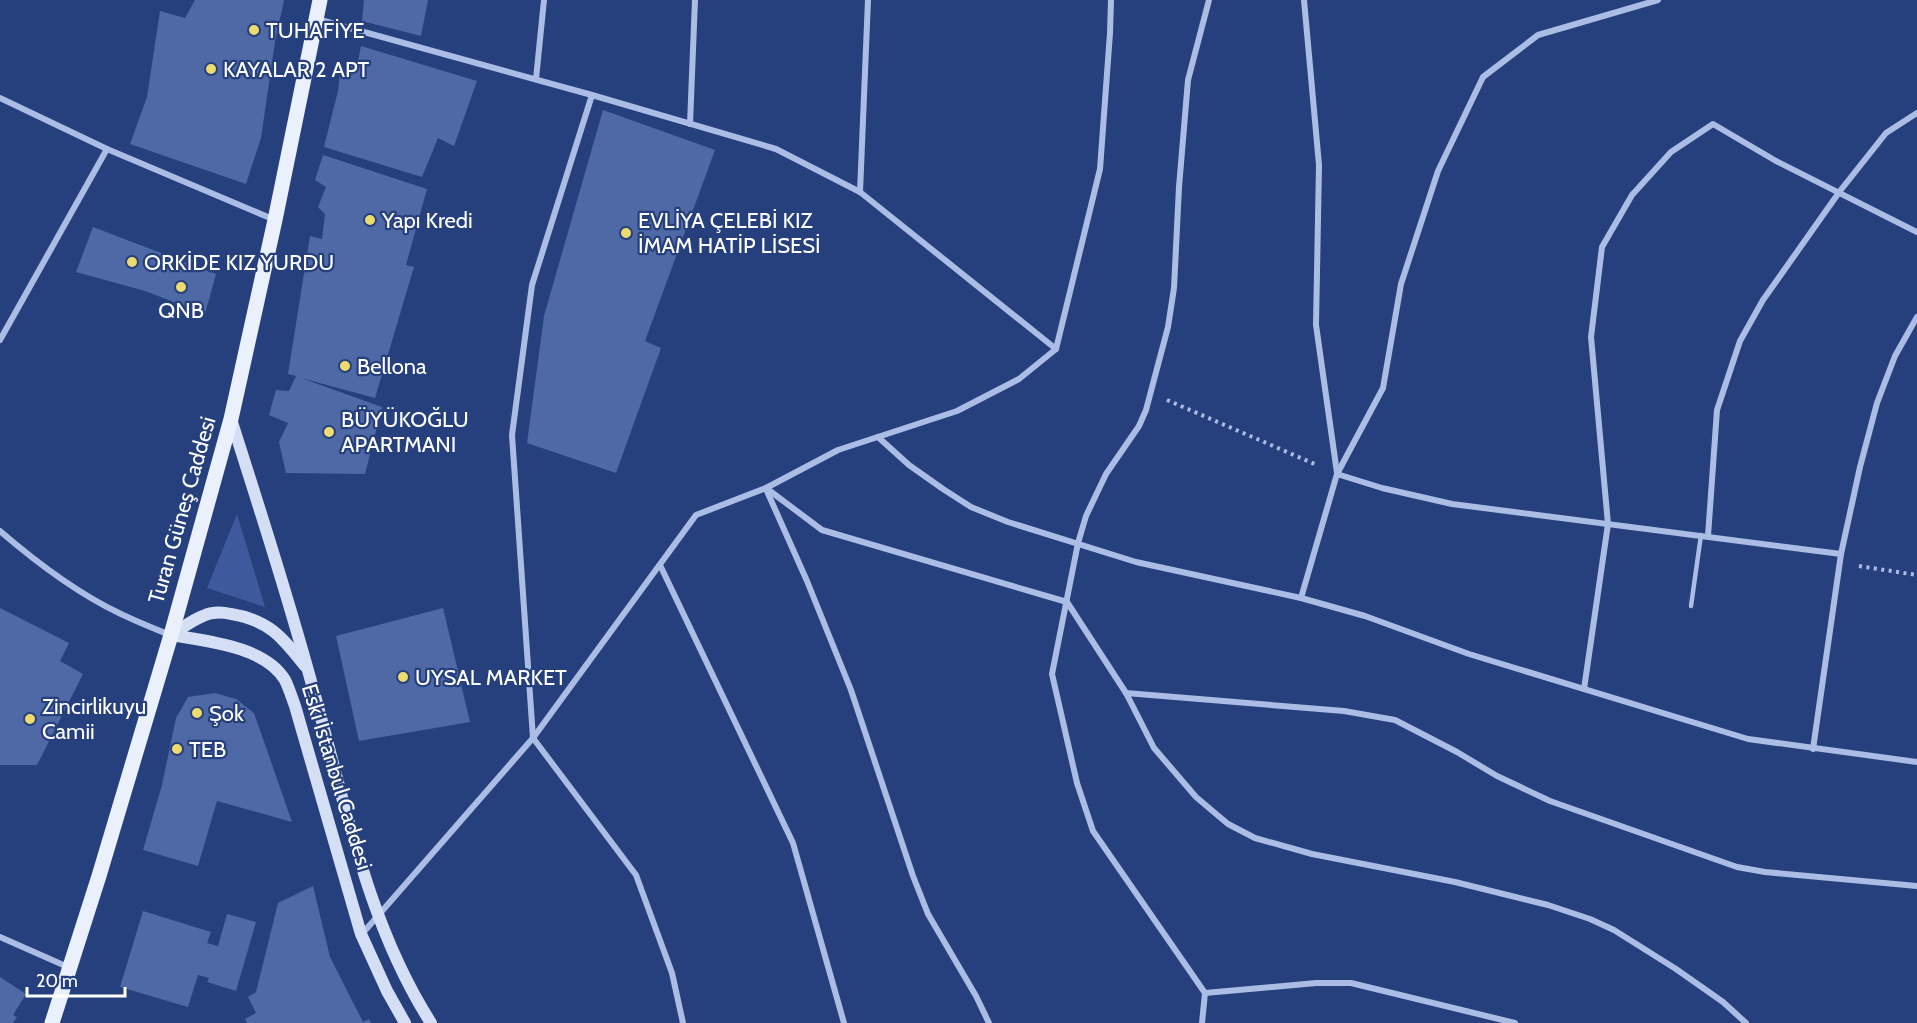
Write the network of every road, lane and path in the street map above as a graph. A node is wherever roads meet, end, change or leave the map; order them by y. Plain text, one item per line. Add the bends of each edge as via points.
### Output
1 (320, 0) edge
2 (544, 0) edge
3 (695, 0) edge
4 (868, 0) edge
5 (1110, 0) edge
6 (1209, 0) edge
7 (1304, 0) edge
8 (1658, 0) edge
9 (316, 19) junction
10 (536, 79) junction
11 (592, 95) junction
12 (0, 98) edge
13 (1917, 113) edge
14 (690, 124) junction
15 (107, 149) junction
16 (1840, 191) junction
17 (860, 192) junction
18 (275, 220) junction
19 (1917, 232) edge
20 (1917, 316) edge
21 (0, 340) edge
22 (1056, 349) junction
23 (1152, 393) junction
24 (231, 419) junction
25 (878, 437) junction
26 (1337, 474) junction
27 (765, 488) junction
28 (1608, 524) junction
29 (0, 531) edge
30 (1704, 536) junction
31 (1078, 543) junction
32 (1841, 554) junction
33 (1840, 563) junction
34 (660, 565) junction
35 (1917, 575) edge
36 (1301, 598) junction
37 (1067, 602) junction
38 (1691, 606) dead end
39 (171, 635) junction
40 (308, 671) junction
41 (1584, 689) junction
42 (1126, 693) junction
43 (533, 738) junction
44 (1813, 749) junction
45 (1917, 764) edge
46 (1917, 886) edge
47 (377, 916) junction
48 (361, 934) junction
49 (0, 937) edge
50 (70, 968) junction
51 (1205, 993) junction
52 (52, 1023) edge
53 (405, 1023) edge
54 (431, 1023) edge
55 (683, 1023) edge
56 (844, 1023) edge
57 (989, 1023) edge
58 (1202, 1023) edge
59 (1515, 1023) edge
60 (1746, 1023) edge

1 - 9 main road, Turan Güneş Caddesi
2 - 10 street
3 - 14 street
4 - 17 street
5 - 22 street via 1100,169
6 - 23 street via 1188,80 1174,288
7 - 26 street via 1319,165 1316,325
8 - 26 street via 1538,35 1483,77 1438,171 1401,284 1383,388
9 - 10 street
9 - 18 main road, Turan Güneş Caddesi
10 - 11 street
11 - 14 street
11 - 43 street via 532,285 512,435
12 - 15 street
13 - 16 street via 1886,133
14 - 17 street via 756,141
15 - 18 street
15 - 21 street
16 - 19 street
16 - 28 street via 1776,161 1713,124 1671,152 1632,195 1602,247 1591,337
16 - 30 street via 1763,300 1740,341 1717,410
17 - 22 street
18 - 24 main road, Turan Güneş Caddesi
20 - 32 street via 1895,356 1877,403
22 - 25 street via 1018,380 990,395 957,411
23 - 26 path
23 - 31 street via 1138,426 1097,490
24 - 39 main road, Turan Güneş Caddesi
24 - 40 main road, Eski İstanbul Caddesi
25 - 27 street via 838,450
25 - 31 street via 909,465 971,507
26 - 28 street via 1452,504
26 - 36 street
27 - 34 street via 696,515
27 - 37 street via 822,530
27 - 57 street via 851,690 927,914
28 - 30 street
28 - 41 street
29 - 39 street via 66,582 117,612
30 - 32 street
30 - 38 lane
31 - 36 street via 1136,562
31 - 37 street
32 - 33 street
33 - 35 path
33 - 44 street
34 - 43 street
34 - 56 street via 793,843
36 - 41 street
37 - 42 street
37 - 51 street via 1052,674 1077,783 1093,831
39 - 40 main road, Eski İstanbul Caddesi via 204,615 221,612 246,616 280,635
39 - 48 main road, Eski İstanbul Caddesi via 227,645 256,656 284,679
39 - 50 main road, Turan Güneş Caddesi
40 - 47 main road, Eski İstanbul Caddesi
41 - 44 street via 1748,739
42 - 46 street via 1344,711 1395,720 1550,801 1729,864 1765,872
42 - 60 street via 1154,748 1196,797 1228,824 1255,838 1312,854 1455,882 1590,919 1676,969
43 - 47 street
43 - 55 street via 636,875 672,973
44 - 45 street
47 - 48 street
47 - 54 main road, Eski İstanbul Caddesi
48 - 53 main road, Eski İstanbul Caddesi
49 - 50 street
50 - 52 main road, Turan Güneş Caddesi
51 - 58 street
51 - 59 street via 1350,983

